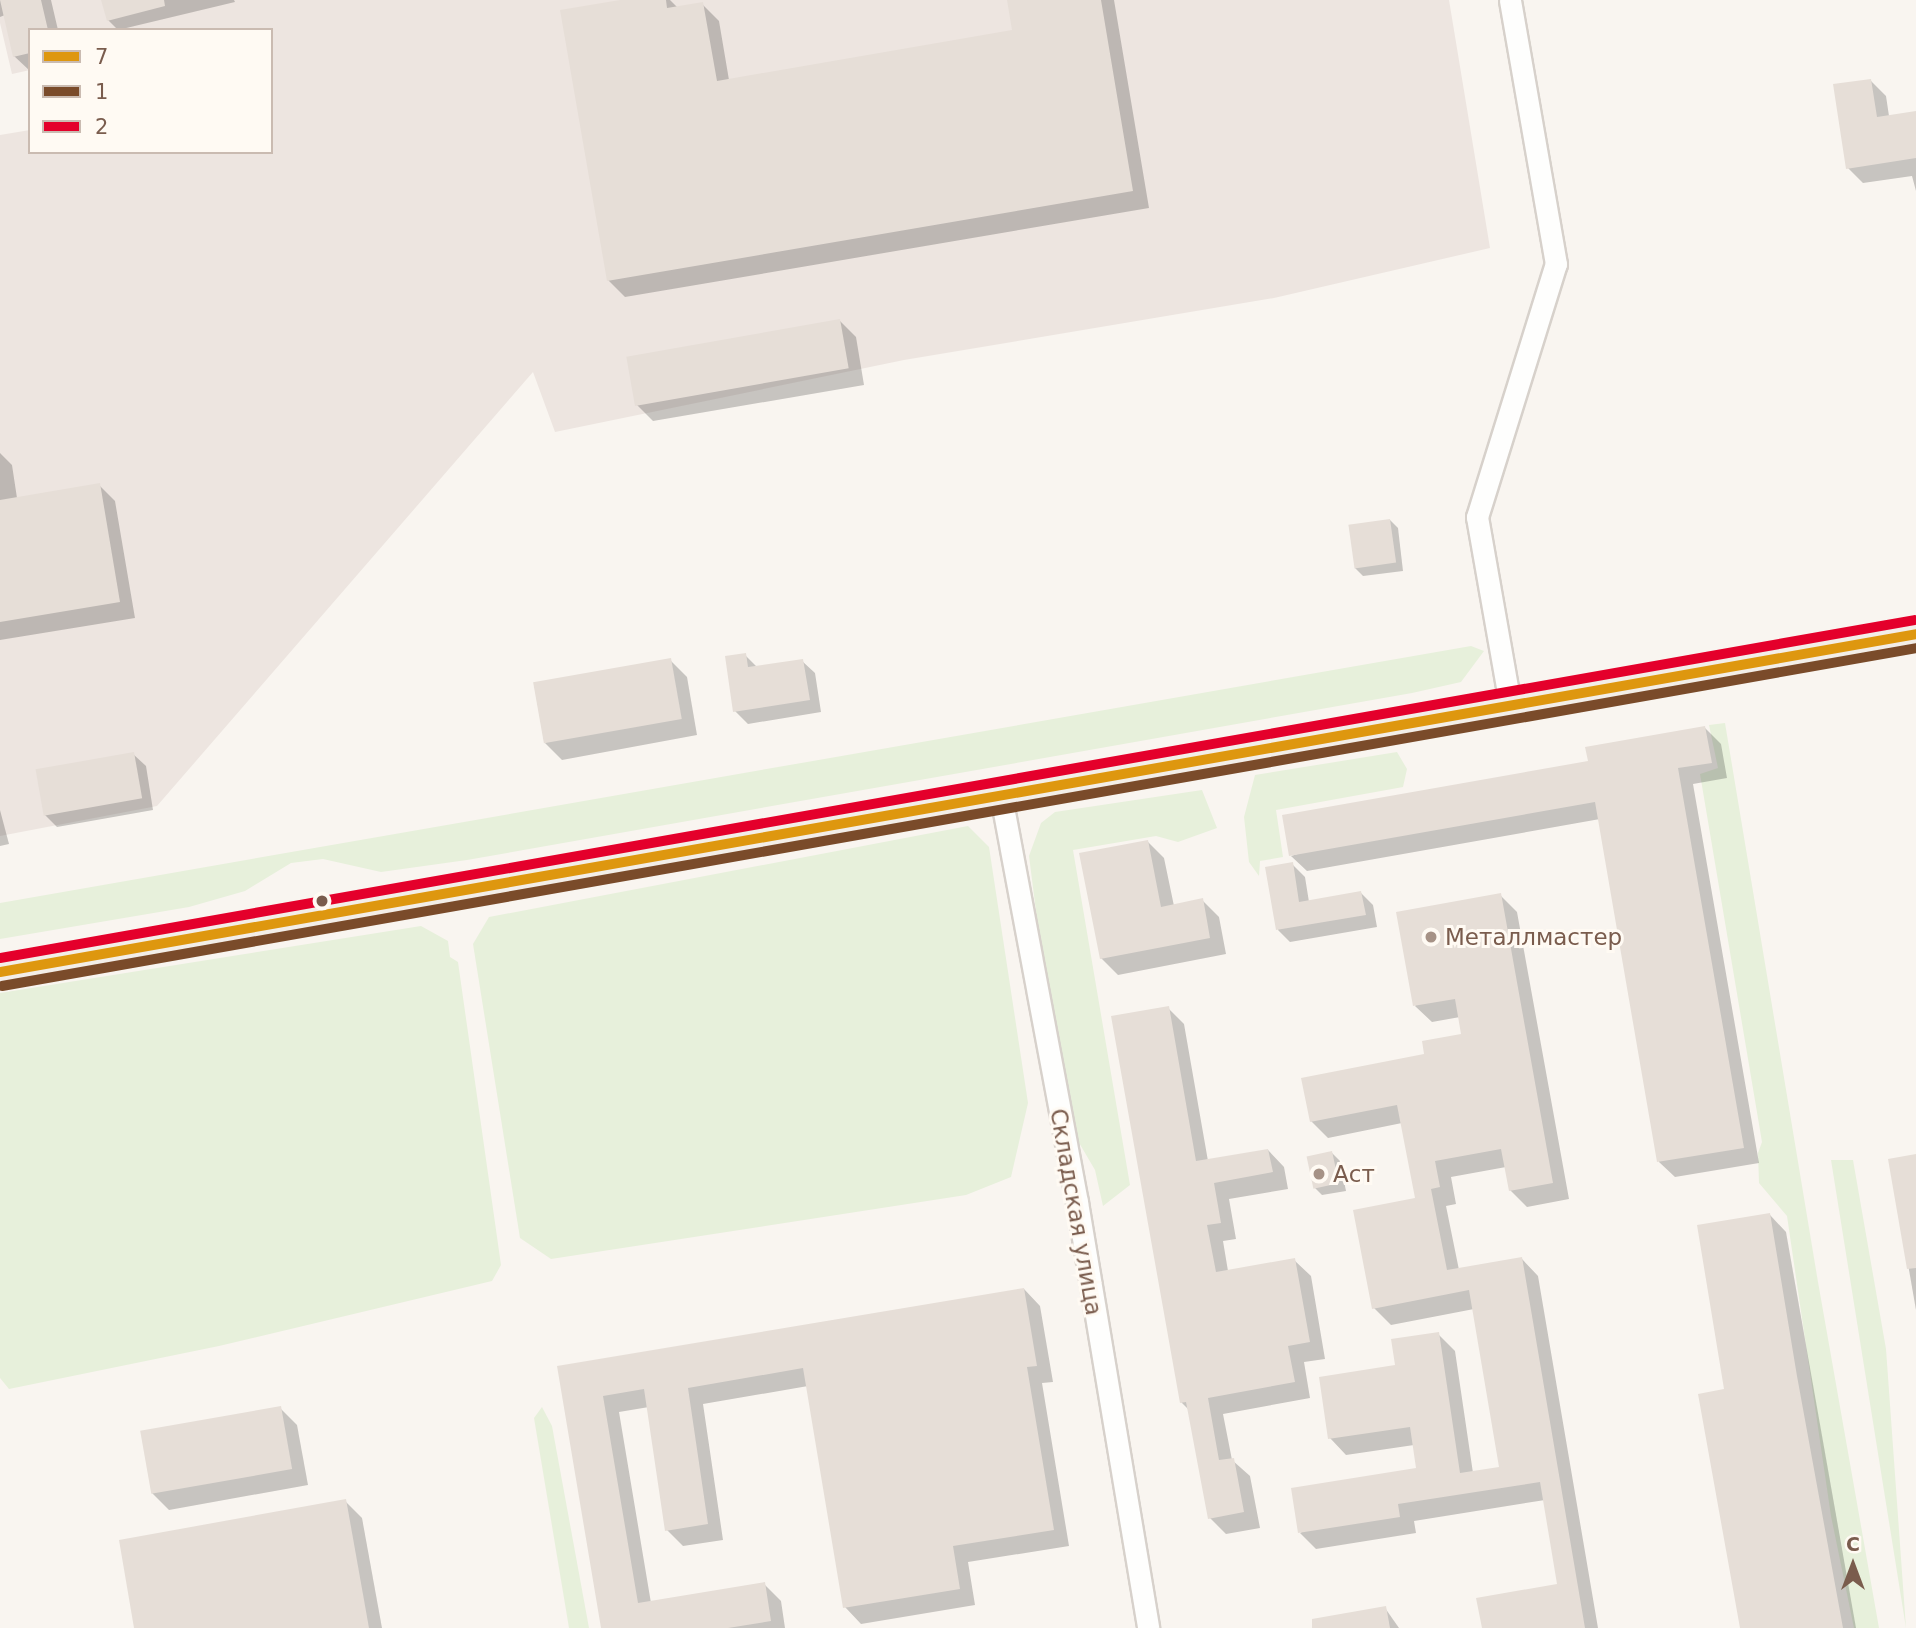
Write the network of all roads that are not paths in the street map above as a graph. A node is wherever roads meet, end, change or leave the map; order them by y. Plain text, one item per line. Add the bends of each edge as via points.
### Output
1 (1510, 0) edge
2 (1916, 634) edge
3 (1510, 704) junction
4 (1001, 796) junction
5 (0, 972) edge
6 (1148, 1628) edge

1 - 3 street via 1556,264 1476,517
2 - 3 main road
3 - 4 main road
4 - 5 main road
4 - 6 street, Складская улица via 1077,1202

